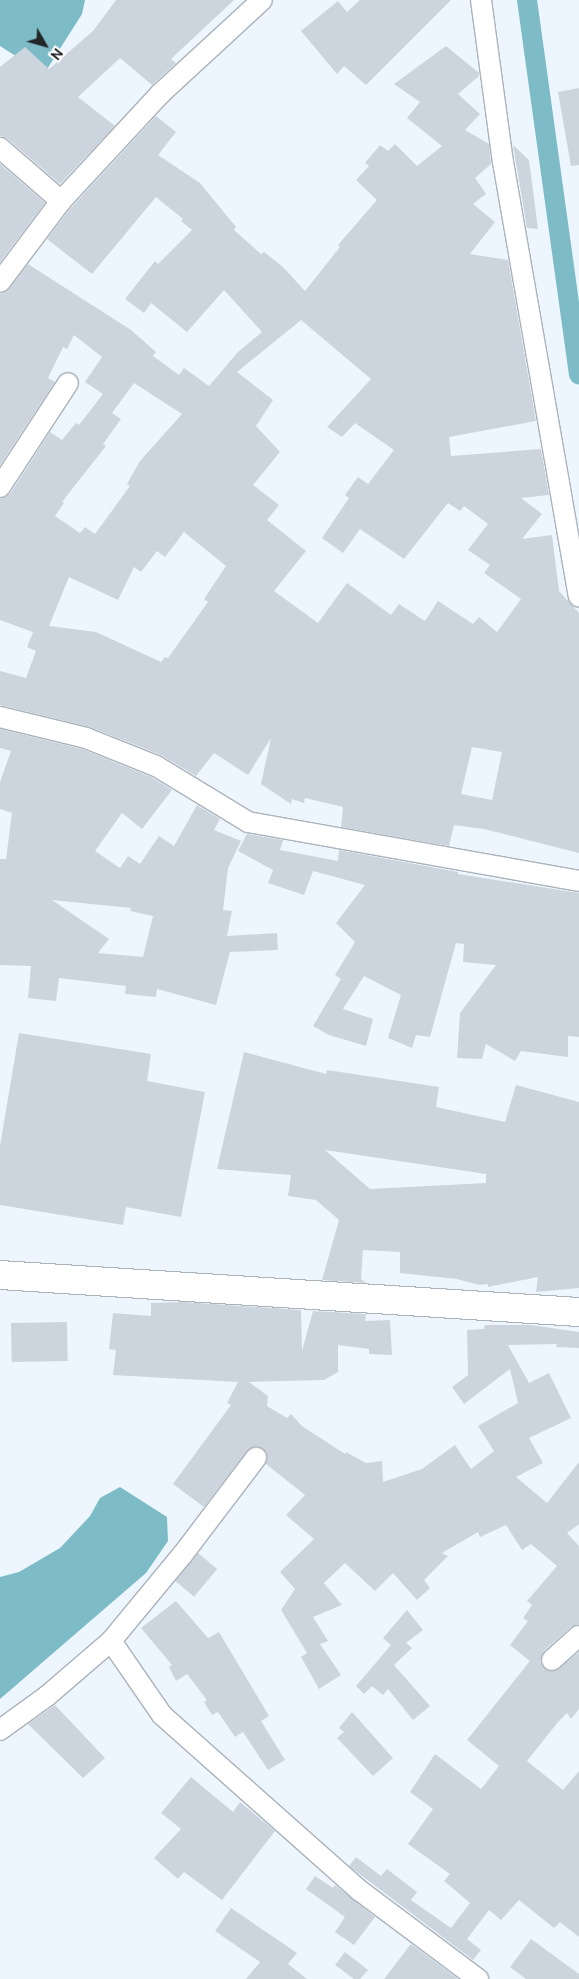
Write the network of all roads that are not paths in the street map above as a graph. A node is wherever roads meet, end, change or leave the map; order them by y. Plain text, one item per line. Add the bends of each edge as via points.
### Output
1 (262, 0) edge
2 (481, 0) edge
3 (0, 148) edge
4 (62, 201) junction
5 (0, 282) edge
6 (68, 383) dead end
7 (0, 487) edge
8 (579, 596) edge
9 (0, 717) edge
10 (579, 881) edge
11 (0, 1275) edge
12 (579, 1312) edge
13 (256, 1458) dead end
14 (579, 1636) edge
15 (111, 1641) junction
16 (552, 1660) dead end
17 (0, 1730) edge
18 (478, 1979) edge

1 - 4 street via 161,93
2 - 8 street via 503,162
3 - 4 street
4 - 5 street
6 - 7 street
9 - 10 street via 86,738 156,766 248,822
11 - 12 street
13 - 15 street
14 - 16 street
15 - 17 street via 47,1696
15 - 18 street via 162,1716 359,1890

